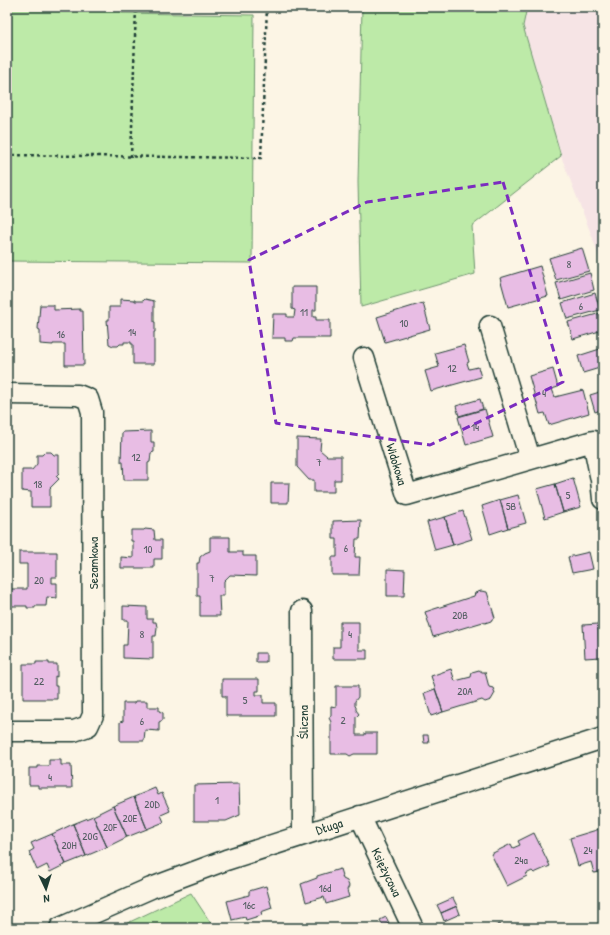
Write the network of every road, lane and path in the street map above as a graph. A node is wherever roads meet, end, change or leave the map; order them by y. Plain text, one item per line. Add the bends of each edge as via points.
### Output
1 (136, 7) edge
2 (267, 7) edge
3 (7, 155) edge
4 (131, 157) junction
5 (490, 326) dead end
6 (364, 358) dead end
7 (7, 394) edge
8 (530, 459) junction
9 (603, 499) edge
10 (302, 611) dead end
11 (7, 731) edge
12 (603, 738) edge
13 (360, 816) junction
14 (303, 834) junction
15 (60, 928) edge
16 (413, 928) edge

1 - 4 path
2 - 4 path via 261,158
3 - 4 path
5 - 8 street
6 - 8 street, Widokowa via 407,495
7 - 11 street, Sezamkowa via 78,395 88,399 92,412 93,715 88,726 74,731
8 - 9 street, Widokowa via 593,441
10 - 14 street, Śliczna
12 - 13 street, Długa
13 - 14 street, Długa
13 - 16 street, Księżycowa
14 - 15 street, Długa via 181,876

